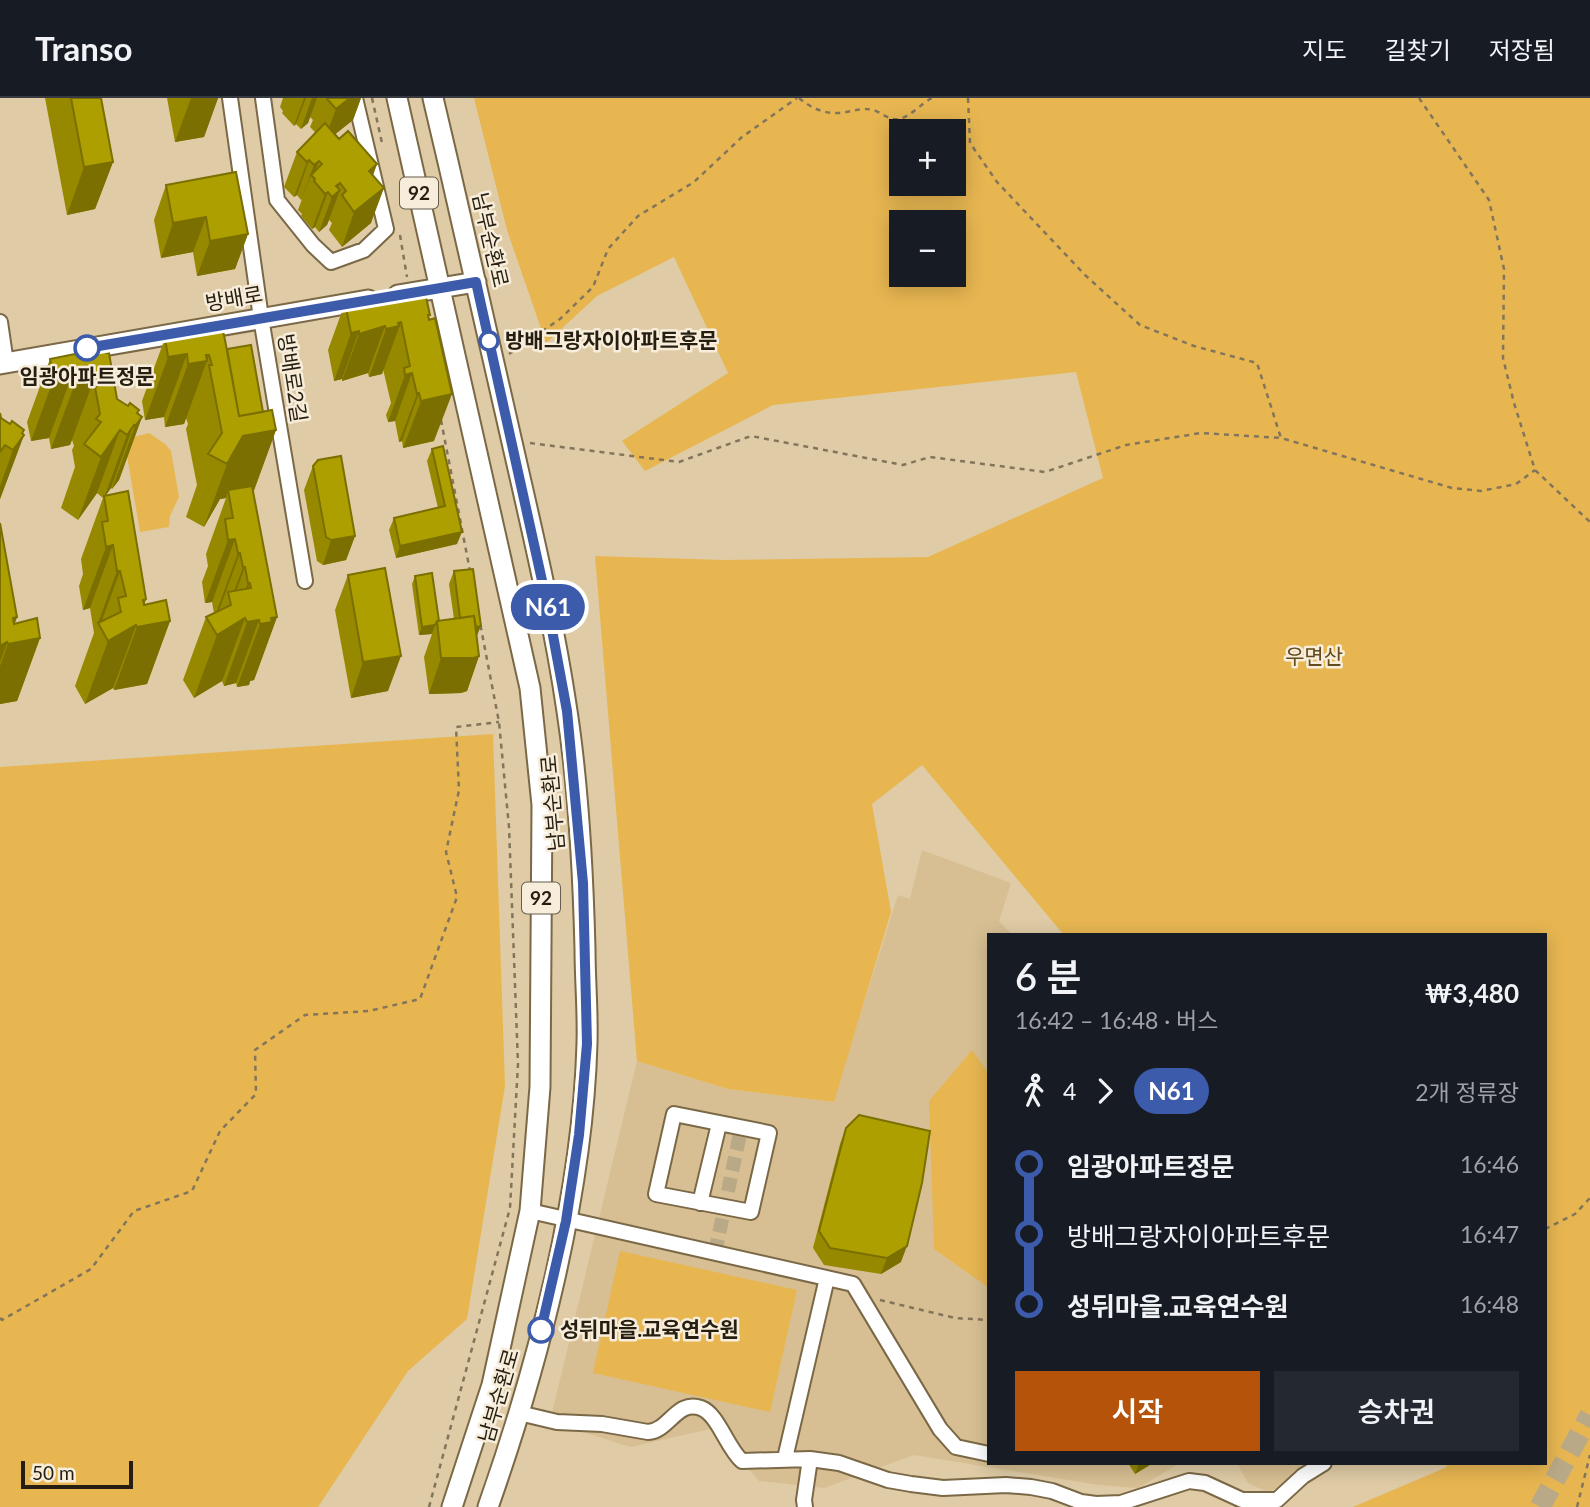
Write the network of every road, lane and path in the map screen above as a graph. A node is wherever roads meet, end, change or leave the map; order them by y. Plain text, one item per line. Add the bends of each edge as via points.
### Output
1 (230, 98) edge
2 (263, 98) edge
3 (355, 98) edge
4 (397, 98) edge
5 (433, 98) edge
6 (798, 98) edge
7 (932, 98) edge
8 (968, 98) edge
9 (1419, 98) edge
10 (476, 282) junction
11 (441, 288) junction
12 (261, 318) junction
13 (0, 322) edge
14 (494, 362) junction
15 (3, 363) edge
16 (441, 420) edge
17 (1281, 438) junction
18 (511, 441) junction
19 (1535, 470) junction
20 (1590, 522) edge
21 (305, 581) dead end
22 (472, 582) edge
23 (480, 623) edge
24 (499, 722) junction
25 (719, 1124) junction
26 (1590, 1198) edge
27 (700, 1203) junction
28 (530, 1211) junction
29 (566, 1221) junction
30 (1547, 1228) edge
31 (827, 1278) junction
32 (860, 1296) junction
33 (0, 1318) edge
34 (987, 1320) edge
35 (519, 1413) junction
36 (786, 1454) dead end
37 (987, 1454) edge
38 (1590, 1455) edge
39 (810, 1459) junction
40 (1321, 1465) edge
41 (429, 1507) edge
42 (452, 1507) edge
43 (488, 1507) edge
44 (805, 1507) edge
45 (1577, 1507) edge

1 - 12 street, 방배로2길
2 - 3 street via 277,200 331,262 364,250 386,229
4 - 11 main road, 남부순환로 / 92
5 - 10 main road, 남부순환로 / 92
6 - 7 path via 824,112 873,110 900,119
6 - 14 path via 742,138 694,182 638,216 608,249 593,287 560,319
8 - 17 path via 970,143 997,182 1085,275 1140,325 1257,363
9 - 19 path via 1489,200 1504,269 1503,358
10 - 11 main road, 방배로
10 - 14 main road, 남부순환로 / 92
11 - 12 main road, 방배로
11 - 28 main road, 남부순환로 / 92 via 530,688 542,805 540,1087
12 - 15 main road, 방배로
12 - 21 street, 방배로2길
13 - 15 street
14 - 18 main road, 남부순환로 / 92
16 - 22 path
17 - 18 path via 1201,433 1126,445 1045,472 930,457 903,466 751,436 679,461
17 - 19 path via 1452,488 1481,491 1516,484
18 - 29 main road, 남부순환로 / 92 via 567,711 583,883 587,1044
19 - 20 path
23 - 24 path
24 - 33 path via 456,727 459,790 446,852 457,897 420,999 369,1012 305,1015 255,1050 256,1094 220,1131 192,1191 134,1211 90,1269
24 - 41 path via 509,827 518,1064 510,1208
25 - 27 street
25 - 27 street via 674,1114 656,1194
25 - 27 street via 769,1133 751,1212
26 - 30 path via 1575,1214
28 - 29 street
28 - 42 main road, 남부순환로 / 92 via 492,1385
29 - 31 street
29 - 35 main road, 남부순환로 / 92
31 - 32 street via 853,1284
31 - 36 street
32 - 34 path via 955,1318
32 - 37 street via 940,1429 956,1447
35 - 39 street via 556,1422 655,1432 680,1410 694,1406 708,1411 742,1461
35 - 43 main road, 남부순환로 / 92
38 - 45 path
39 - 40 street via 911,1484 1031,1487 1096,1504 1121,1503 1189,1481 1205,1483 1242,1500 1277,1500
39 - 44 street

